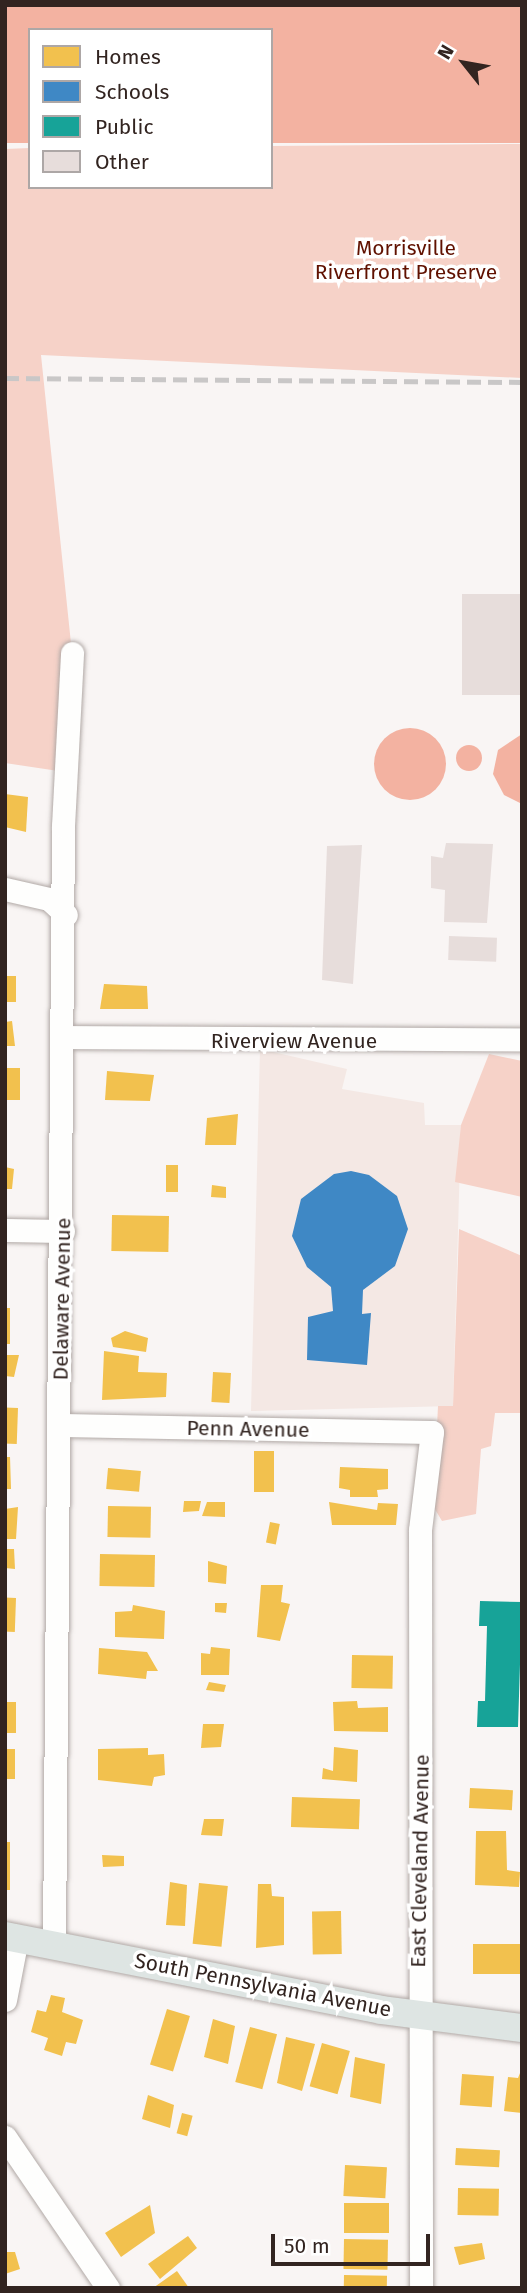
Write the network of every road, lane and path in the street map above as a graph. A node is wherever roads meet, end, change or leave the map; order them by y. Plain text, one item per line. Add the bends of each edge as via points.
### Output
1 (72, 653) dead end
2 (5, 889) edge
3 (66, 915) junction
4 (66, 1037) junction
5 (522, 1039) edge
6 (5, 1230) edge
7 (63, 1231) junction
8 (61, 1425) junction
9 (432, 1434) joint
10 (11, 1937) edge
11 (54, 1945) junction
12 (5, 2000) edge
13 (416, 2011) junction
14 (522, 2028) edge
15 (5, 2137) edge
16 (108, 2288) edge
17 (421, 2288) edge

1 - 3 street, Delaware Avenue
2 - 3 street via 49,899
3 - 4 street, Delaware Avenue
4 - 5 street, Riverview Avenue
4 - 7 street, Delaware Avenue
6 - 7 street
7 - 8 street, Delaware Avenue
8 - 9 street, Penn Avenue
8 - 11 street, Delaware Avenue
9 - 13 street, East Cleveland Avenue via 420,1530 424,1681
10 - 11 main road, South Pennsylvania Avenue
10 - 12 street
11 - 13 main road, South Pennsylvania Avenue via 382,2010
13 - 14 main road, South Pennsylvania Avenue
13 - 17 street, East Cleveland Avenue
15 - 16 street

